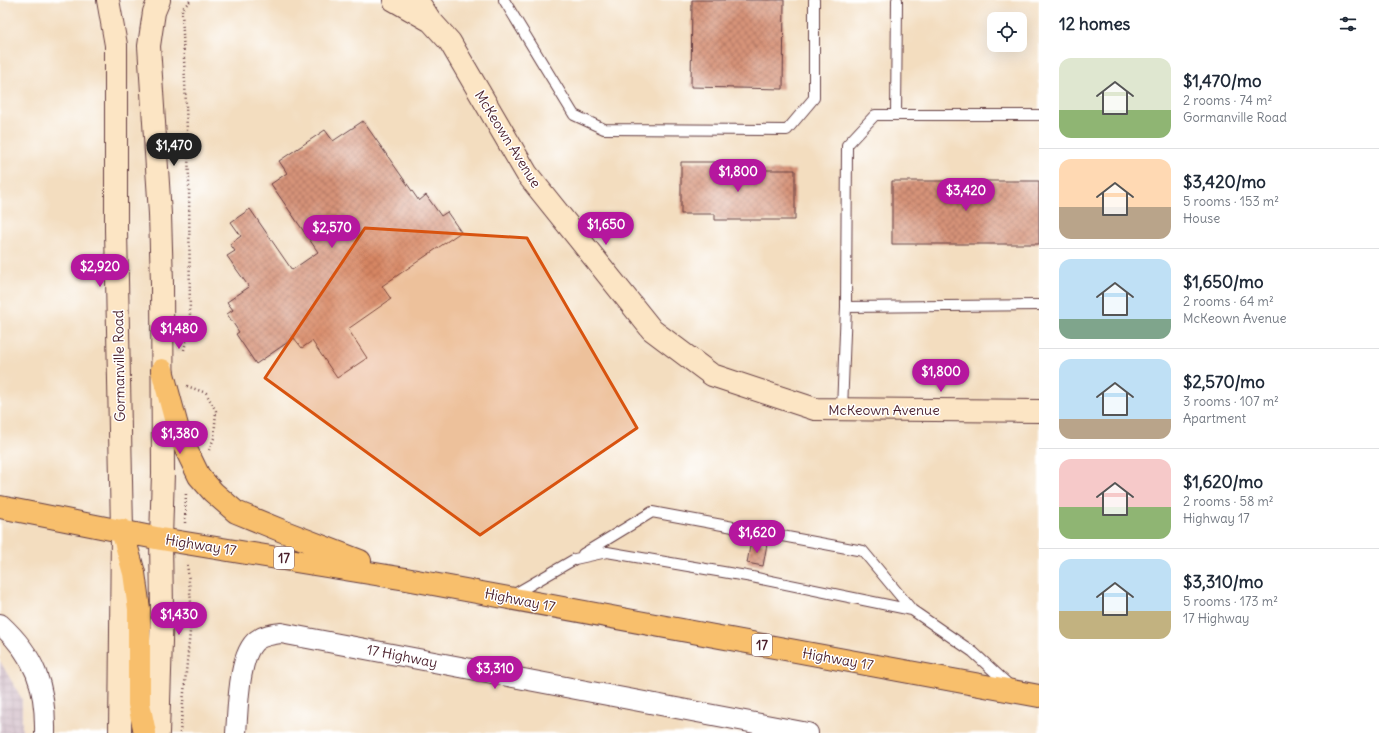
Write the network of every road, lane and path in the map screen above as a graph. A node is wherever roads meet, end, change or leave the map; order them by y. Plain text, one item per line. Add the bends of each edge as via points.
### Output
1 (92, 0) edge
2 (159, 0) edge
3 (191, 0) edge
4 (394, 0) edge
5 (417, 0) edge
6 (504, 0) edge
7 (814, 0) edge
8 (896, 0) edge
9 (109, 8) edge
10 (430, 20) junction
11 (896, 115) junction
12 (1039, 115) edge
13 (1039, 305) edge
14 (846, 307) junction
15 (183, 352) dead end
16 (162, 370) junction
17 (186, 379) dead end
18 (842, 410) junction
19 (1039, 411) edge
20 (199, 476) junction
21 (0, 507) edge
22 (122, 530) junction
23 (161, 539) junction
24 (185, 542) junction
25 (575, 559) junction
26 (406, 578) junction
27 (507, 598) junction
28 (912, 610) junction
29 (0, 624) edge
30 (1018, 692) junction
31 (1039, 696) edge
32 (45, 733) edge
33 (120, 733) edge
34 (145, 733) edge
35 (158, 733) edge
36 (180, 733) edge
37 (236, 733) edge
38 (808, 733) edge

1 - 9 street
2 - 16 street via 154,12 149,46 160,214
3 - 15 path via 182,9 189,180 190,326
4 - 10 street, McKeown Avenue
5 - 10 street, McKeown Avenue
6 - 7 lane via 574,115 604,129 787,130 814,98
8 - 11 lane
9 - 22 street, Gormanville Road via 116,46 116,237
10 - 18 street, McKeown Avenue via 450,42 527,174 652,330 712,375 815,409
11 - 12 lane
11 - 14 lane via 875,115 848,145
13 - 14 lane
14 - 18 lane
16 - 20 highway via 180,437
16 - 23 street
17 - 20 path via 187,386 206,392 216,411 214,438
18 - 19 street, McKeown Avenue
20 - 24 path via 186,486
20 - 26 highway via 236,512
21 - 22 highway, Highway 17 / 17
22 - 23 highway, Highway 17 / 17
22 - 33 street, Gormanville Road
22 - 34 highway via 134,573 139,609 139,704
23 - 24 highway, Highway 17 / 17
23 - 35 street via 162,610
24 - 26 highway, Highway 17 / 17
24 - 36 path via 192,612
25 - 27 lane
25 - 28 lane via 607,552 752,577
25 - 28 lane via 652,512 864,552
26 - 27 highway, Highway 17 / 17
27 - 30 highway, Highway 17 / 17
28 - 30 lane via 972,652
29 - 32 street via 25,649 35,669 42,692
30 - 31 highway, Highway 17 / 17
37 - 38 street, 17 Highway via 240,682 250,648 257,640 281,633

